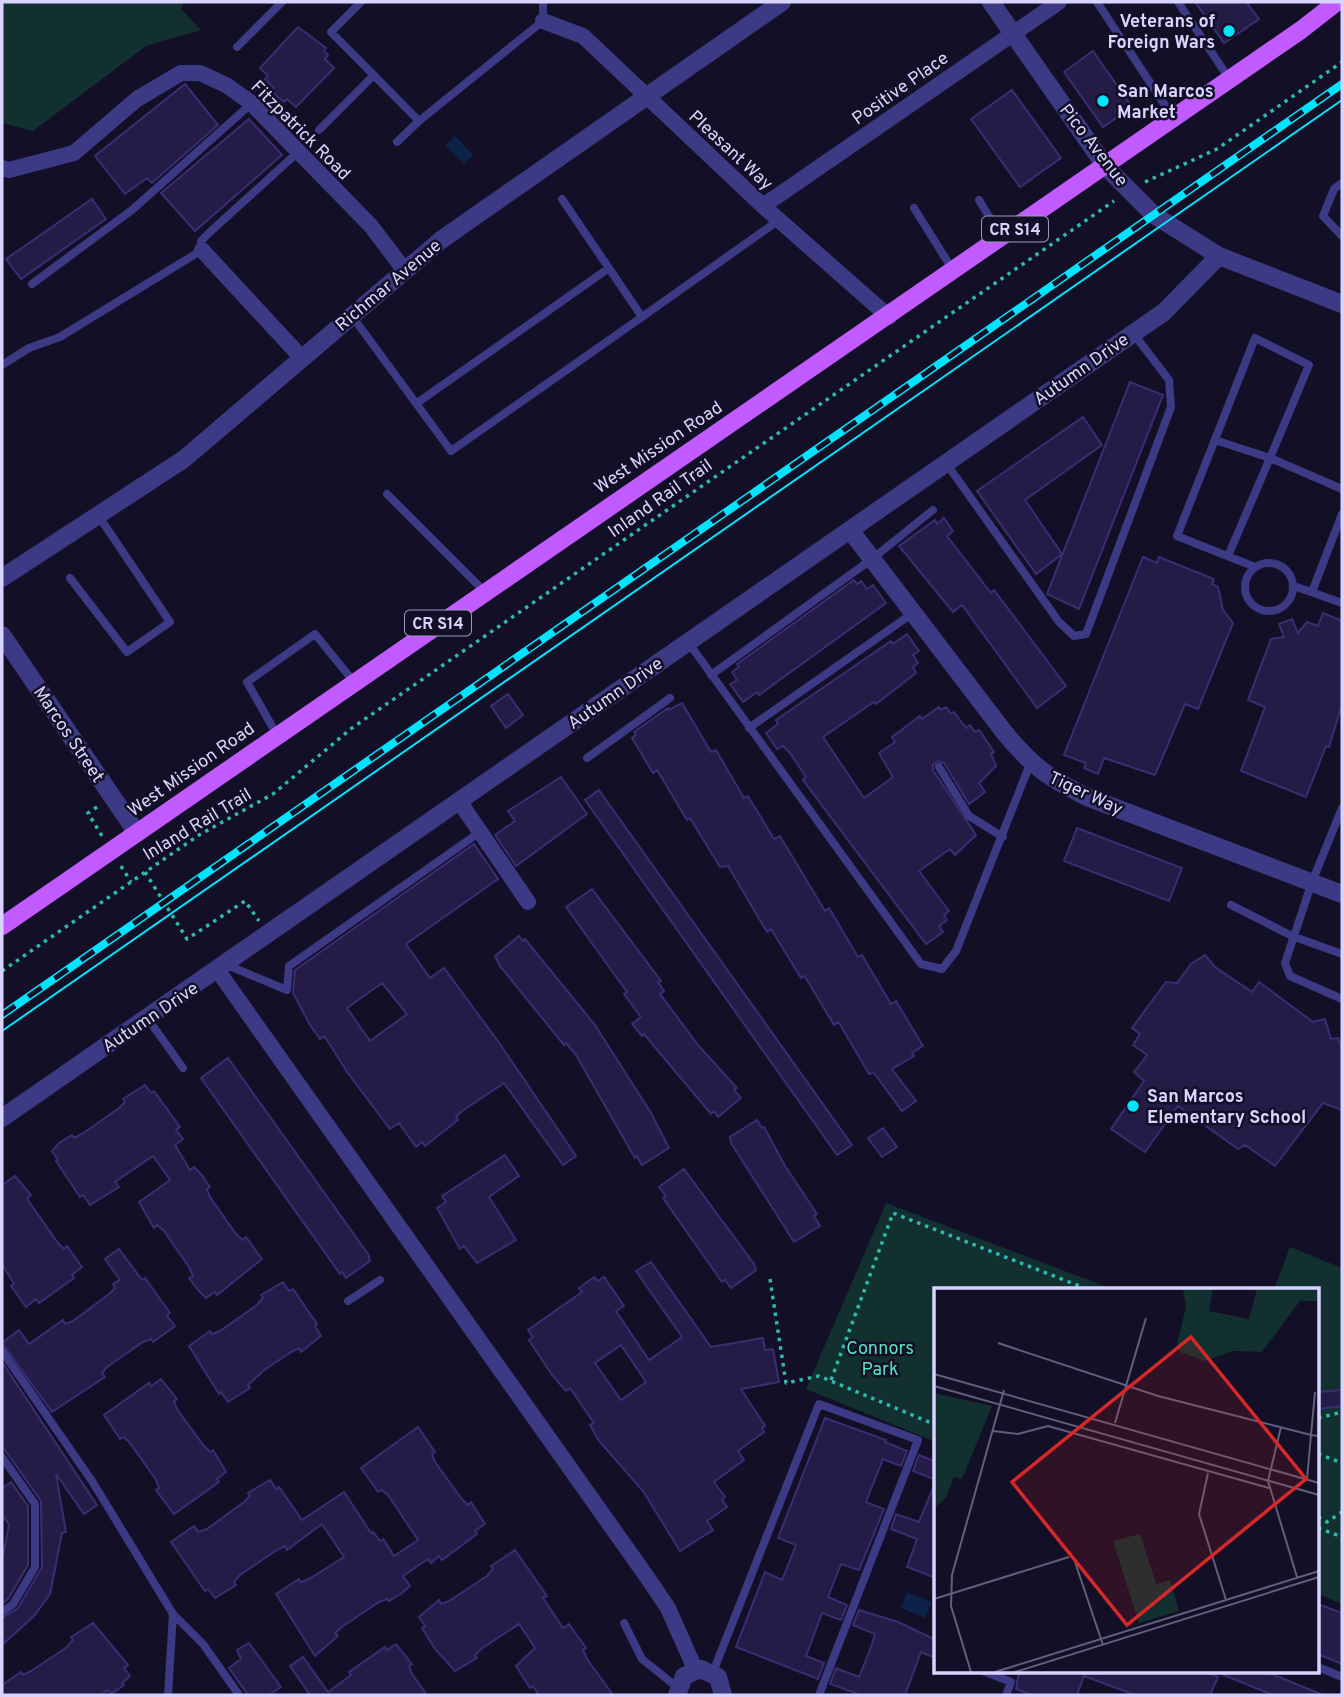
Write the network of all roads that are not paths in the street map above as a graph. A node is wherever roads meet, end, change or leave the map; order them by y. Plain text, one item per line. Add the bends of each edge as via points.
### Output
1 (282, 2) edge
2 (361, 2) edge
3 (543, 2) edge
4 (991, 2) edge
5 (1059, 2) edge
6 (1097, 2) edge
7 (1178, 2) edge
8 (1337, 2) edge
9 (773, 4) edge
10 (543, 21) junction
11 (1012, 34) junction
12 (237, 47) dead end
13 (374, 75) junction
14 (1230, 80) junction
15 (646, 96) junction
16 (251, 104) junction
17 (1174, 119) junction
18 (419, 121) junction
19 (319, 130) dead end
20 (397, 142) dead end
21 (298, 153) junction
22 (1106, 167) junction
23 (2, 168) edge
24 (1342, 183) edge
25 (562, 199) dead end
26 (979, 200) dead end
27 (763, 206) junction
28 (914, 208) dead end
29 (779, 220) junction
30 (1342, 236) edge
31 (1002, 238) junction
32 (202, 250) junction
33 (1219, 256) junction
34 (609, 268) junction
35 (405, 271) junction
36 (954, 272) junction
37 (32, 284) dead end
38 (1342, 304) edge
39 (351, 315) junction
40 (642, 317) junction
41 (888, 317) junction
42 (1133, 333) junction
43 (301, 357) junction
44 (2, 365) edge
45 (416, 403) junction
46 (1215, 440) junction
47 (1270, 458) junction
48 (946, 463) junction
49 (1342, 489) edge
50 (387, 494) dead end
51 (933, 510) dead end
52 (1342, 514) edge
53 (98, 515) junction
54 (850, 530) junction
55 (1228, 556) junction
56 (872, 559) junction
57 (1255, 567) junction
58 (2, 578) edge
59 (70, 578) dead end
60 (1294, 586) junction
61 (484, 591) junction
62 (1312, 592) junction
63 (1342, 603) edge
64 (913, 613) junction
65 (2, 635) edge
66 (688, 642) junction
67 (711, 675) junction
68 (354, 682) junction
69 (670, 698) dead end
70 (749, 728) junction
71 (277, 735) junction
72 (587, 758) dead end
73 (1030, 764) junction
74 (939, 767) dead end
75 (459, 801) junction
76 (1342, 808) edge
77 (480, 832) junction
78 (137, 833) junction
79 (1003, 837) junction
80 (1311, 882) junction
81 (1342, 894) edge
82 (528, 902) dead end
83 (1231, 905) dead end
84 (2, 926) edge
85 (1292, 936) junction
86 (1342, 954) edge
87 (222, 968) junction
88 (1342, 999) edge
89 (148, 1019) junction
90 (183, 1068) dead end
91 (2, 1118) edge
92 (380, 1280) dead end
93 (348, 1301) dead end
94 (2, 1352) edge
95 (2, 1457) edge
96 (2, 1612) edge
97 (173, 1614) junction
98 (624, 1623) dead end
99 (1320, 1668) edge
100 (704, 1671) junction
101 (986, 1672) edge
102 (1342, 1677) edge
103 (678, 1692) edge
104 (168, 1695) edge
105 (239, 1695) edge
106 (723, 1695) edge
107 (819, 1695) edge
108 (1006, 1695) edge

1 - 12 lane
2 - 13 lane via 331,32
3 - 10 lane
4 - 11 street, Pico Avenue
5 - 11 street, Positive Place
6 - 17 lane
7 - 14 lane
8 - 14 main road, West Mission Road / CR S14
9 - 15 street, Richmar Avenue
10 - 15 street, Pleasant Way via 583,36
10 - 18 lane
11 - 22 street, Pico Avenue
11 - 27 street, Positive Place
13 - 18 lane
13 - 19 lane
14 - 17 main road, West Mission Road / CR S14
15 - 27 street, Pleasant Way
15 - 35 street, Richmar Avenue via 441,240
16 - 21 street, Fitzpatrick Road
16 - 23 street, Fitzpatrick Road via 200,73 181,73 137,99 74,153
16 - 37 lane via 132,210
17 - 22 main road, West Mission Road / CR S14
18 - 20 lane
21 - 32 lane via 210,232 201,242
21 - 35 street, Fitzpatrick Road via 370,226
22 - 31 main road, West Mission Road / CR S14
22 - 33 street, Pico Avenue via 1165,223
24 - 30 lane via 1334,189 1324,216
25 - 34 lane
26 - 31 lane
27 - 29 street, Pleasant Way
28 - 36 lane
29 - 40 lane
29 - 41 street, Pleasant Way
31 - 36 main road, West Mission Road / CR S14
32 - 43 street
32 - 44 lane via 60,337 29,348
33 - 38 street, Pico Avenue
33 - 42 street, Autumn Drive via 1164,312
34 - 40 lane
34 - 45 lane
35 - 39 street, Richmar Avenue
36 - 41 main road, West Mission Road / CR S14
39 - 43 street, Richmar Avenue
39 - 45 lane
40 - 45 lane via 451,451
41 - 61 main road, West Mission Road / CR S14
42 - 48 street, Autumn Drive
42 - 48 lane via 1169,380 1171,407 1086,634 1074,636 1059,622
43 - 53 street, Richmar Avenue via 184,459
46 - 47 lane
46 - 47 lane via 1255,338 1309,365
46 - 55 lane via 1177,536
47 - 49 lane
47 - 55 lane
48 - 54 street, Autumn Drive
50 - 61 lane
51 - 56 lane
52 - 62 lane
53 - 58 street, Richmar Avenue
53 - 59 lane via 170,622 127,652
54 - 56 street, Tiger Way
54 - 66 street, Autumn Drive
55 - 57 lane
56 - 64 street, Tiger Way
56 - 67 lane
57 - 60 lane via 1272,562 1280,565
57 - 60 lane via 1245,589 1258,609 1282,608
60 - 62 lane
61 - 68 main road, West Mission Road / CR S14
62 - 63 lane
64 - 70 lane
64 - 73 street, Tiger Way
65 - 78 street, Marcos Street
66 - 67 lane
66 - 75 street, Autumn Drive
67 - 70 lane
68 - 71 main road, West Mission Road / CR S14
68 - 71 lane via 315,634 247,682
69 - 72 lane
70 - 79 lane via 921,964 942,969 956,951
71 - 78 main road, West Mission Road / CR S14
73 - 79 lane
73 - 80 street, Tiger Way via 1087,797
74 - 79 lane via 969,816
75 - 77 street
75 - 87 street, Autumn Drive
76 - 80 lane
77 - 82 street
77 - 87 lane via 289,966 287,989
78 - 84 main road, West Mission Road / CR S14
80 - 81 street, Tiger Way
80 - 85 lane
83 - 85 lane
85 - 86 lane
85 - 88 lane via 1285,963 1290,976
87 - 89 street, Autumn Drive
87 - 100 street via 647,1577
89 - 90 lane
89 - 91 street, Autumn Drive
92 - 93 lane
94 - 97 lane via 92,1481
95 - 96 lane via 35,1504 35,1567 13,1604
97 - 104 lane
97 - 105 lane via 203,1644
98 - 103 lane via 642,1659
99 - 102 lane
100 - 103 street via 684,1676
100 - 106 street via 721,1683
100 - 107 lane via 819,1404 918,1440
101 - 108 lane via 1011,1682

